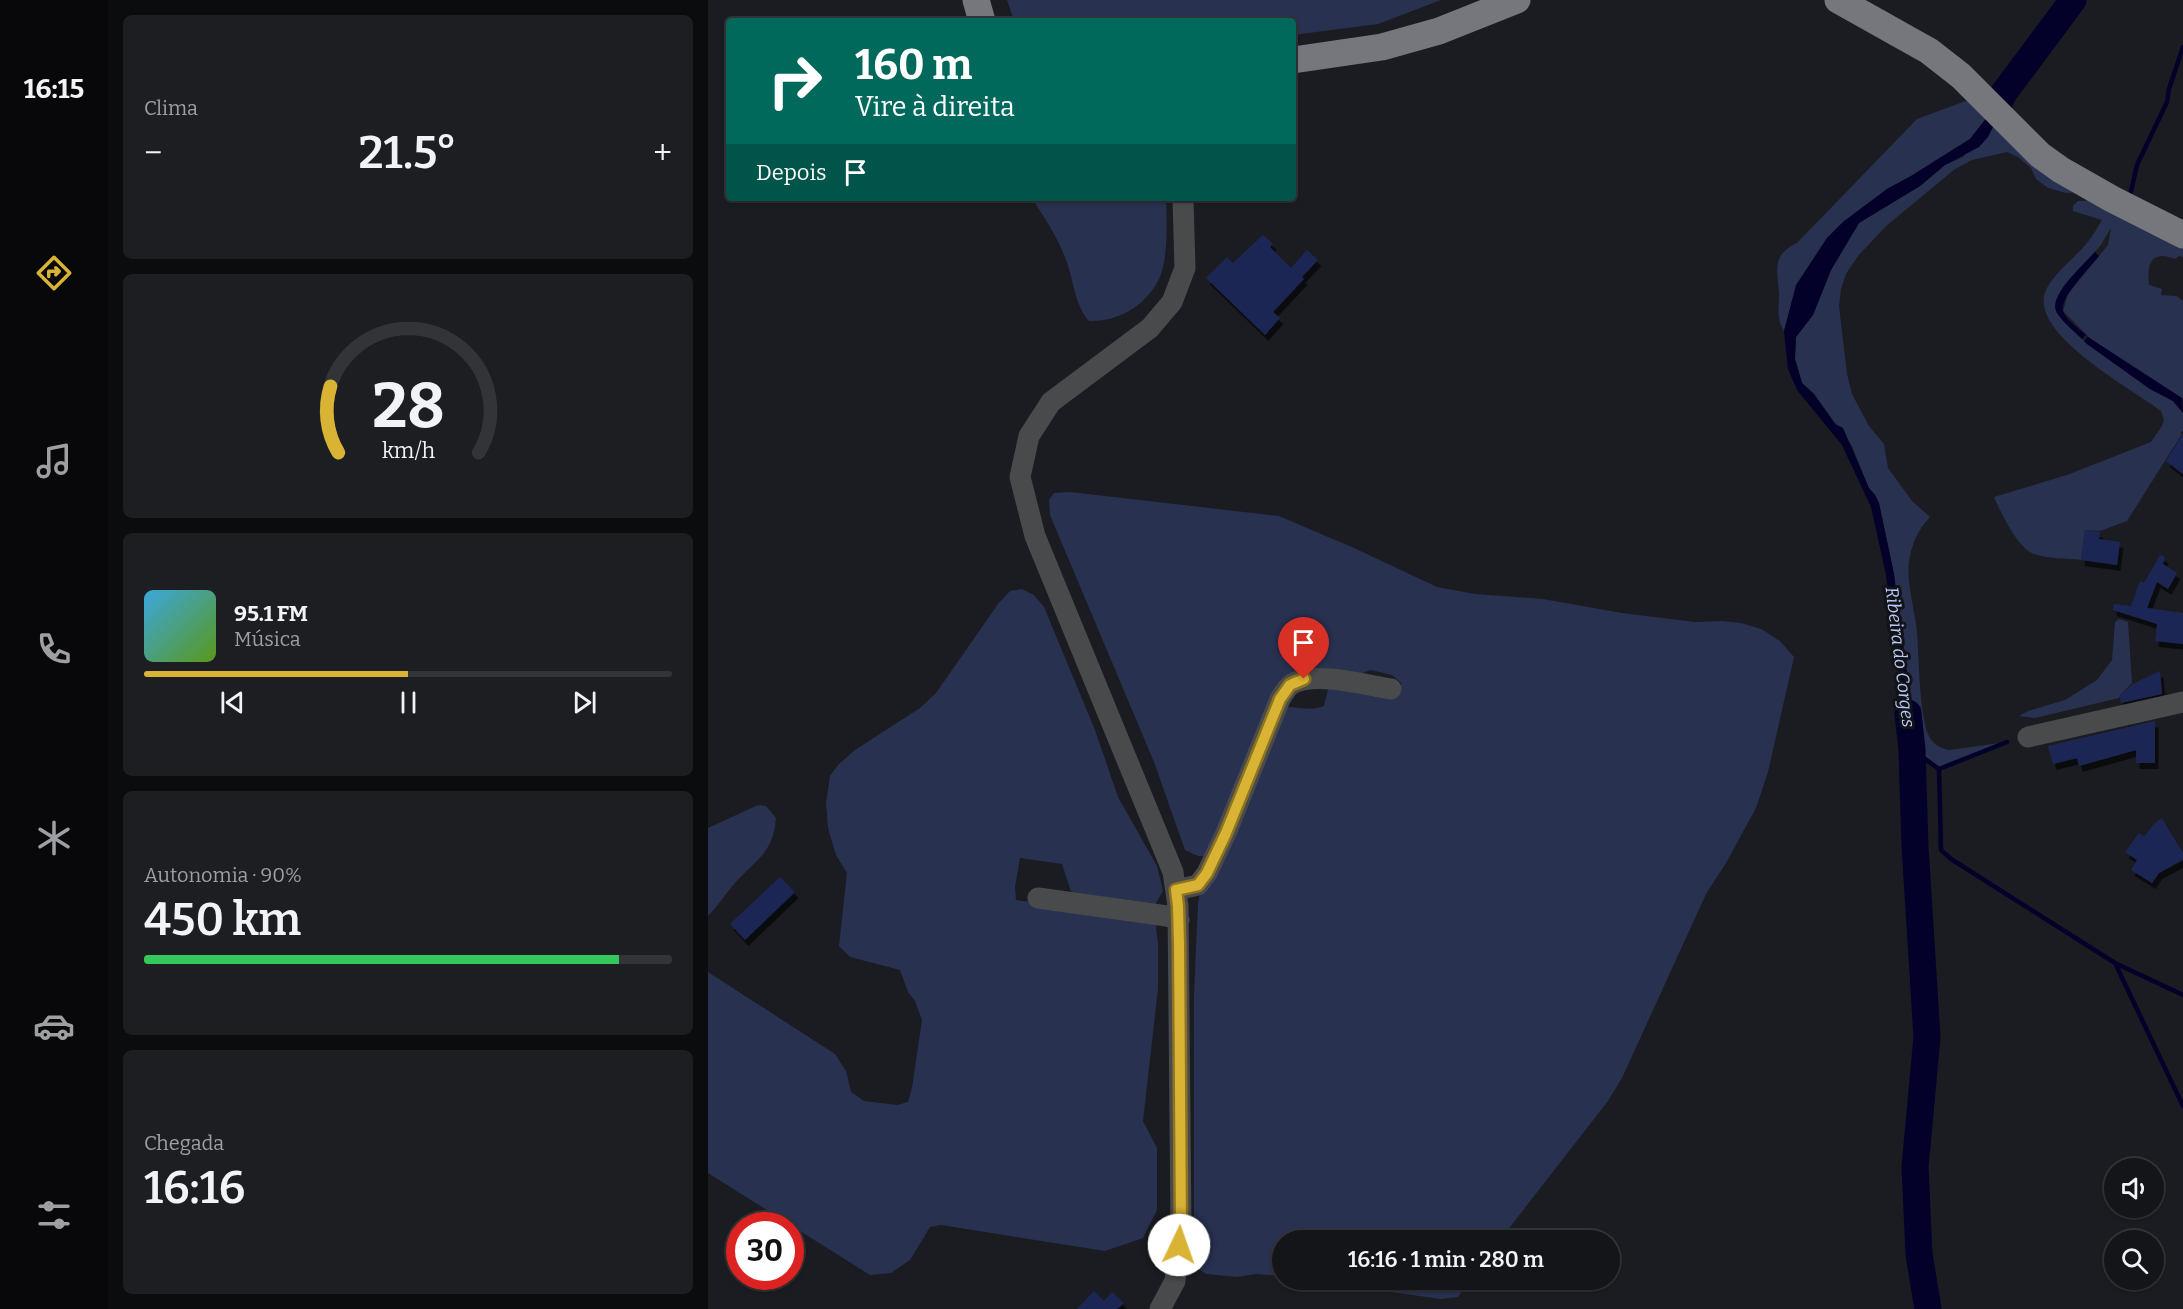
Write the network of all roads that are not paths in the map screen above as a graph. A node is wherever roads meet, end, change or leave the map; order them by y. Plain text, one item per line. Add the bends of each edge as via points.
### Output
1 (976, 0) edge
2 (1516, 0) edge
3 (1838, 0) edge
4 (981, 18) edge
5 (1296, 60) edge
6 (1183, 201) edge
7 (2183, 235) edge
8 (1391, 689) dead end
9 (2183, 702) edge
10 (2028, 737) dead end
11 (1176, 890) junction
12 (1038, 898) dead end
13 (1179, 920) junction
14 (1160, 1309) edge

1 - 4 main road
2 - 5 main road via 1439,31 1382,47
3 - 7 main road via 1929,51 1961,76 2040,156
6 - 11 street via 1185,268 1172,302 1150,327 1051,402 1029,436 1020,477 1035,536 1173,872
8 - 11 street via 1330,679 1304,679 1290,685 1280,699 1207,873 1198,885
9 - 10 street
11 - 13 street
12 - 13 street
13 - 14 street via 1181,1228 1175,1281

